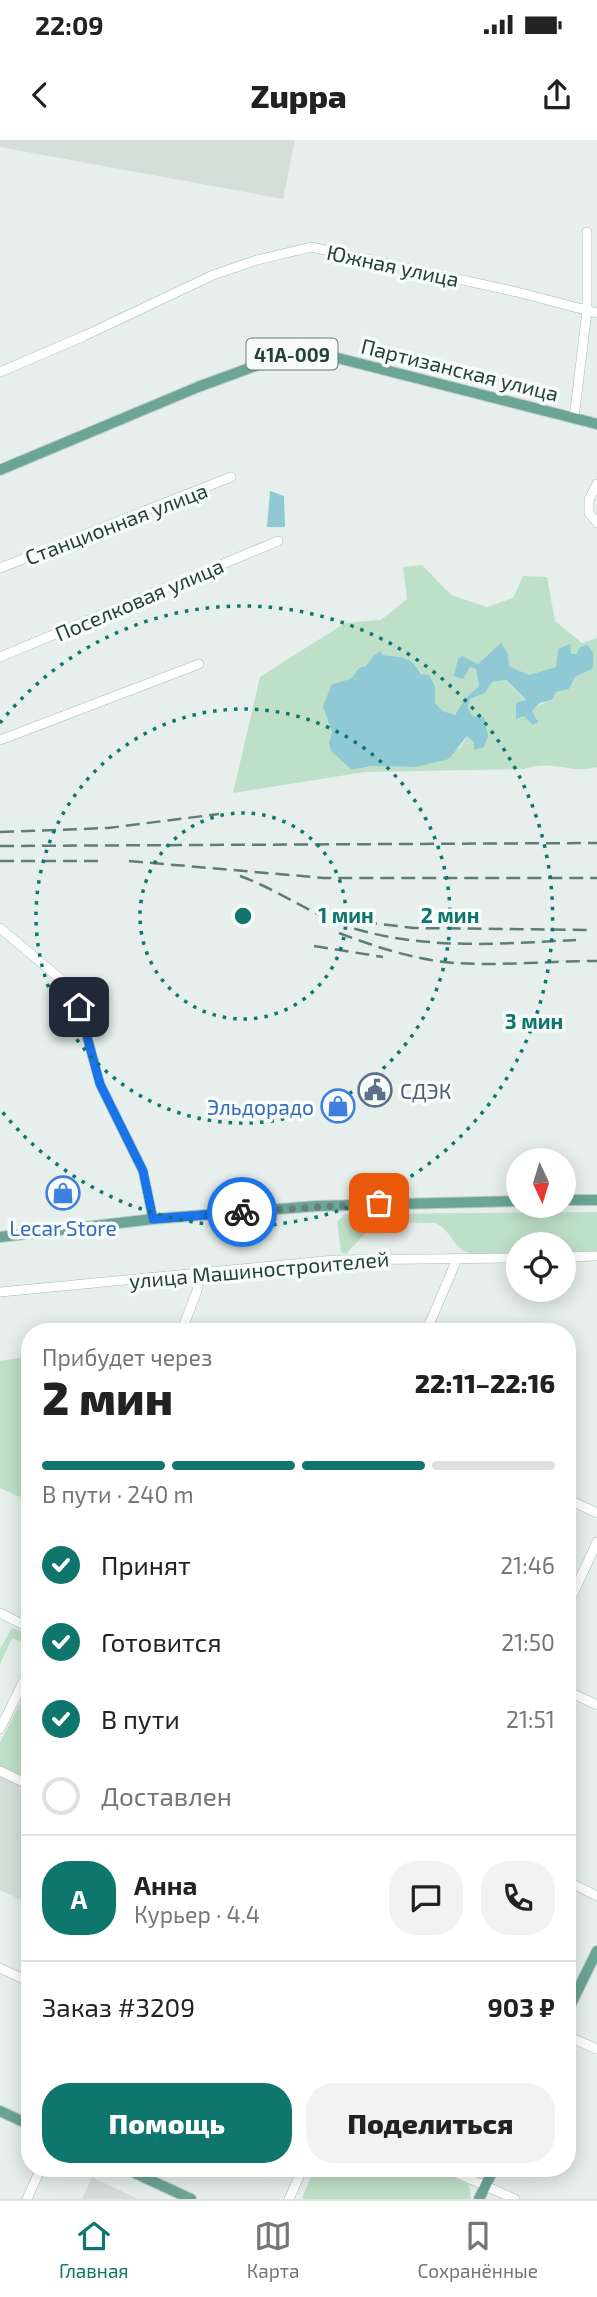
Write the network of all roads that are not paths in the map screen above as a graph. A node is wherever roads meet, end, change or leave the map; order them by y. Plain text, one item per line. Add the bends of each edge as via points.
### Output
1 (587, 232) dead end
2 (592, 312) edge
3 (0, 372) edge
4 (574, 418) junction
5 (597, 424) edge
6 (0, 471) edge
7 (231, 477) dead end
8 (597, 484) edge
9 (597, 523) edge
10 (278, 541) dead end
11 (0, 568) edge
12 (0, 657) edge
13 (199, 664) dead end
14 (0, 740) edge
15 (0, 928) edge
16 (576, 1200) edge
17 (597, 1200) edge
18 (506, 1201) edge
19 (153, 1219) junction
20 (0, 1237) edge
21 (597, 1256) edge
22 (576, 1257) edge
23 (506, 1258) edge
24 (457, 1259) junction
25 (200, 1274) junction
26 (0, 1292) edge
27 (185, 1323) edge
28 (430, 1323) edge
29 (576, 1503) edge
30 (597, 1513) edge
31 (597, 1542) edge
32 (576, 1588) edge
33 (0, 1613) edge
34 (21, 1624) edge
35 (21, 1686) edge
36 (576, 1695) edge
37 (597, 1705) edge
38 (0, 1729) edge
39 (0, 1771) edge
40 (21, 1781) edge
41 (576, 1886) edge
42 (597, 1896) edge
43 (597, 1951) edge
44 (0, 1968) edge
45 (21, 1978) edge
46 (576, 1993) edge
47 (576, 2040) edge
48 (597, 2049) edge
49 (0, 2111) edge
50 (21, 2121) edge
51 (37, 2177) edge
52 (143, 2177) edge
53 (299, 2177) edge
54 (465, 2177) edge
55 (490, 2177) edge
56 (485, 2186) junction
57 (27, 2199) edge
58 (191, 2199) edge
59 (289, 2199) edge
60 (480, 2199) edge
61 (515, 2199) edge

1 - 2 street
2 - 3 street, Южная улица via 311,247 214,275
2 - 4 street
4 - 5 main road, Партизанская улица / 41А-009
4 - 6 main road, Партизанская улица / 41А-009 via 327,355 295,354 198,387
7 - 11 street, Станционная улица
8 - 9 street via 589,500 589,513
10 - 12 street, Поселковая улица
13 - 14 street
15 - 19 street via 73,993 100,1084 143,1171
16 - 17 main road
18 - 19 main road via 361,1203
19 - 20 main road
21 - 22 street
23 - 24 street, улица Машиностроителей
24 - 25 street, улица Машиностроителей via 335,1260
24 - 28 street
25 - 26 street, улица Машиностроителей
25 - 27 street
29 - 30 street
31 - 32 street
33 - 34 street
35 - 38 street
36 - 37 street
39 - 40 street
41 - 42 street
43 - 46 main road
44 - 45 street
47 - 48 street
49 - 50 main road
51 - 57 street
52 - 58 main road
53 - 59 street
54 - 56 street
55 - 56 main road
56 - 60 main road
56 - 61 street

